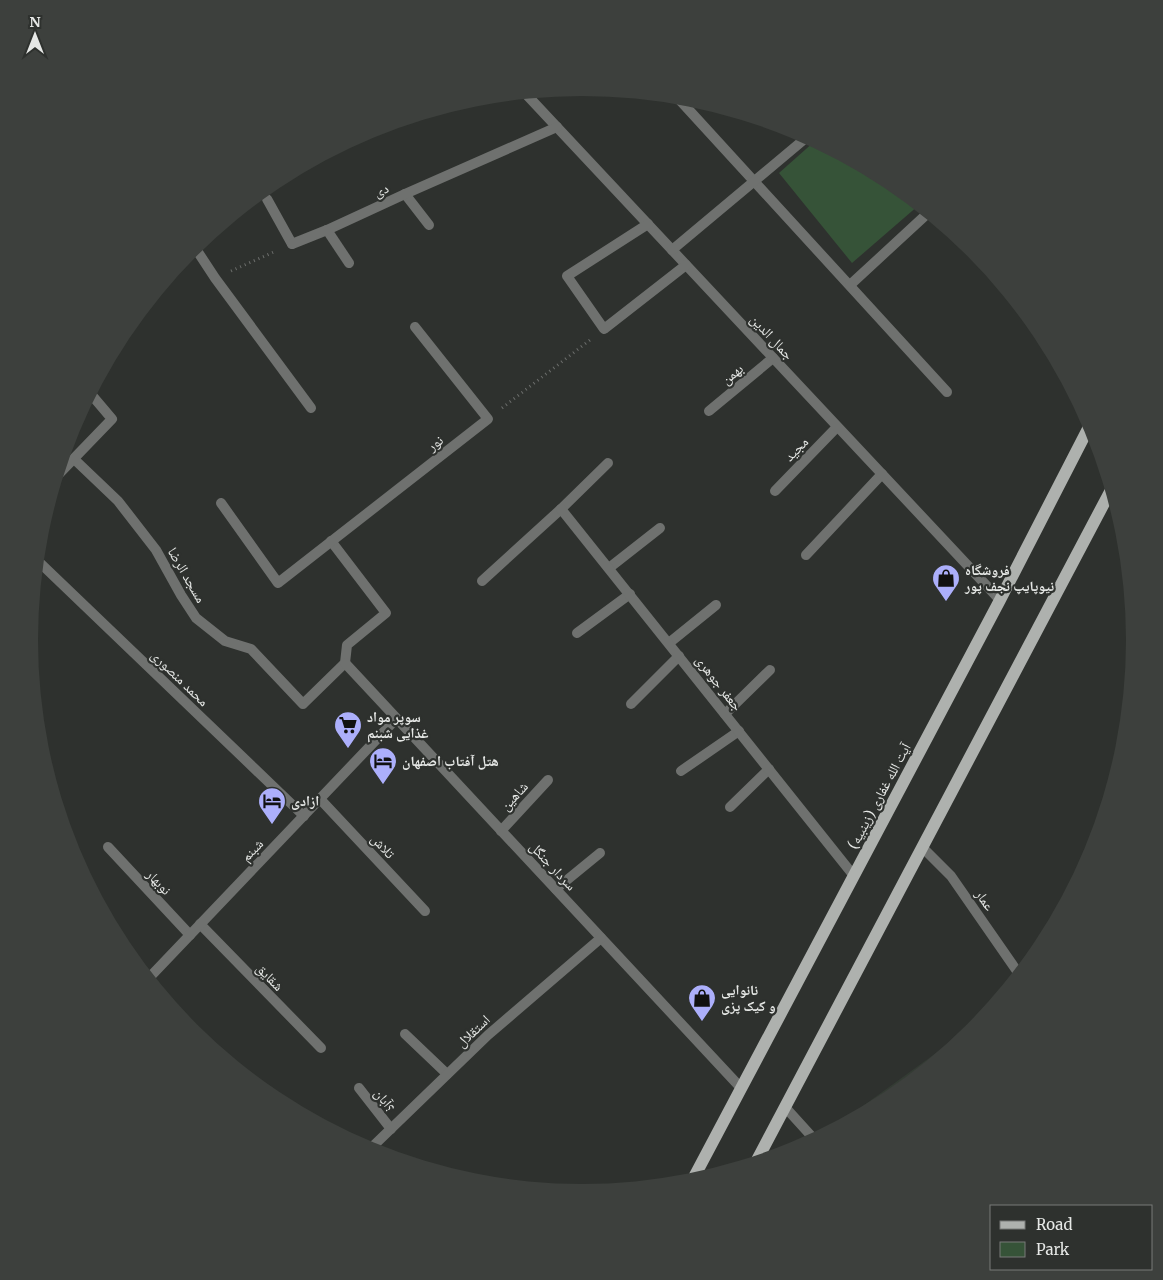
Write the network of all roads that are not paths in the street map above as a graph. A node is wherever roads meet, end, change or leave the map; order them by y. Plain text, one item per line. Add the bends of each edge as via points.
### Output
1 (530, 99) edge
2 (685, 106) edge
3 (557, 127) junction
4 (800, 142) edge
5 (754, 181) junction
6 (405, 194) junction
7 (267, 199) dead end
8 (924, 217) edge
9 (648, 224) junction
10 (429, 225) dead end
11 (327, 230) junction
12 (672, 250) junction
13 (199, 253) edge
14 (349, 263) dead end
15 (686, 265) junction
16 (850, 285) junction
17 (415, 327) dead end
18 (773, 358) junction
19 (947, 392) dead end
20 (94, 398) edge
21 (311, 408) dead end
22 (709, 411) dead end
23 (837, 427) junction
24 (1085, 435) edge
25 (74, 459) junction
26 (608, 463) dead end
27 (65, 468) edge
28 (882, 474) junction
29 (775, 491) dead end
30 (1107, 498) edge
31 (221, 503) dead end
32 (561, 509) junction
33 (660, 528) dead end
34 (331, 541) junction
35 (806, 555) dead end
36 (43, 565) edge
37 (609, 568) junction
38 (482, 581) dead end
39 (630, 594) junction
40 (1000, 600) junction
41 (716, 606) dead end
42 (577, 633) dead end
43 (669, 643) junction
44 (679, 656) junction
45 (345, 663) junction
46 (770, 670) dead end
47 (631, 704) dead end
48 (725, 714) junction
49 (396, 719) junction
50 (739, 732) junction
51 (769, 769) junction
52 (681, 771) dead end
53 (548, 780) dead end
54 (320, 799) junction
55 (730, 807) dead end
56 (304, 816) junction
57 (501, 831) junction
58 (108, 847) dead end
59 (922, 847) junction
60 (600, 853) dead end
61 (854, 876) junction
62 (556, 889) junction
63 (425, 911) dead end
64 (200, 924) junction
65 (190, 935) junction
66 (601, 938) junction
67 (1015, 968) edge
68 (153, 974) edge
69 (405, 1034) dead end
70 (321, 1048) dead end
71 (447, 1074) junction
72 (358, 1088) dead end
73 (741, 1088) junction
74 (785, 1107) junction
75 (390, 1129) junction
76 (809, 1134) edge
77 (375, 1144) edge
78 (761, 1153) edge
79 (697, 1172) edge

1 - 3 street, جمال الدین
2 - 5 street
3 - 6 street, دی
3 - 9 street, جمال الدین
4 - 5 street
5 - 12 street
5 - 16 street
6 - 10 street
6 - 11 street, دی
7 - 11 street, دی via 292,244
8 - 16 street
9 - 12 street, جمال الدین
9 - 15 street via 567,276 604,329
11 - 14 street
12 - 15 street, جمال الدین
13 - 21 street
15 - 18 street, جمال الدین
16 - 19 street
17 - 34 street, نور via 488,419
18 - 22 street, بهمن
18 - 23 street, جمال الدین
20 - 25 street via 112,419
23 - 28 street, جمال الدین
23 - 29 street, مجید
24 - 40 main road, آیت الله غفاری (زینبیه)
25 - 27 street
25 - 45 street, مسجد الرضا via 118,501 156,550 196,618 225,641 251,649 303,704
26 - 32 street
28 - 35 street
28 - 40 street, جمال الدین
30 - 59 main road
31 - 34 street, نور via 278,583
32 - 37 street, جعفر جوهری
32 - 38 street
33 - 37 street
34 - 45 street, مسجد الرضا via 386,613 346,645
36 - 56 street, محمد منصوری
37 - 39 street, جعفر جوهری
39 - 42 street
39 - 43 street, جعفر جوهری
40 - 61 main road, آیت الله غفاری (زینبیه)
41 - 43 street
43 - 44 street, جعفر جوهری
44 - 47 street
44 - 48 street, جعفر جوهری
45 - 49 street, سردار جنگل
46 - 48 street
48 - 50 street, جعفر جوهری
49 - 54 street, شبنم
49 - 57 street, سردار جنگل
50 - 51 street, جعفر جوهری
50 - 52 street
51 - 55 street
51 - 61 street, جعفر جوهری
53 - 57 street, شاهین
54 - 56 street, شبنم
54 - 63 street, تلاش
56 - 64 street, شبنم
57 - 62 street, سردار جنگل
58 - 65 street, نوبهار
59 - 67 street, عمار via 951,876
59 - 74 main road
60 - 62 street
61 - 73 main road, آیت الله غفاری (زینبیه)
62 - 66 street, سردار جنگل
64 - 65 street, شبنم
64 - 70 street, شقایق
65 - 68 street, شبنم
66 - 71 street, استقلال
66 - 73 street, سردار جنگل
69 - 71 street
71 - 75 street, استقلال
72 - 75 street, ؟آبان
73 - 79 main road, آیت الله غفاری (زینبیه)
74 - 76 street
74 - 78 main road
75 - 77 street, استقلال

